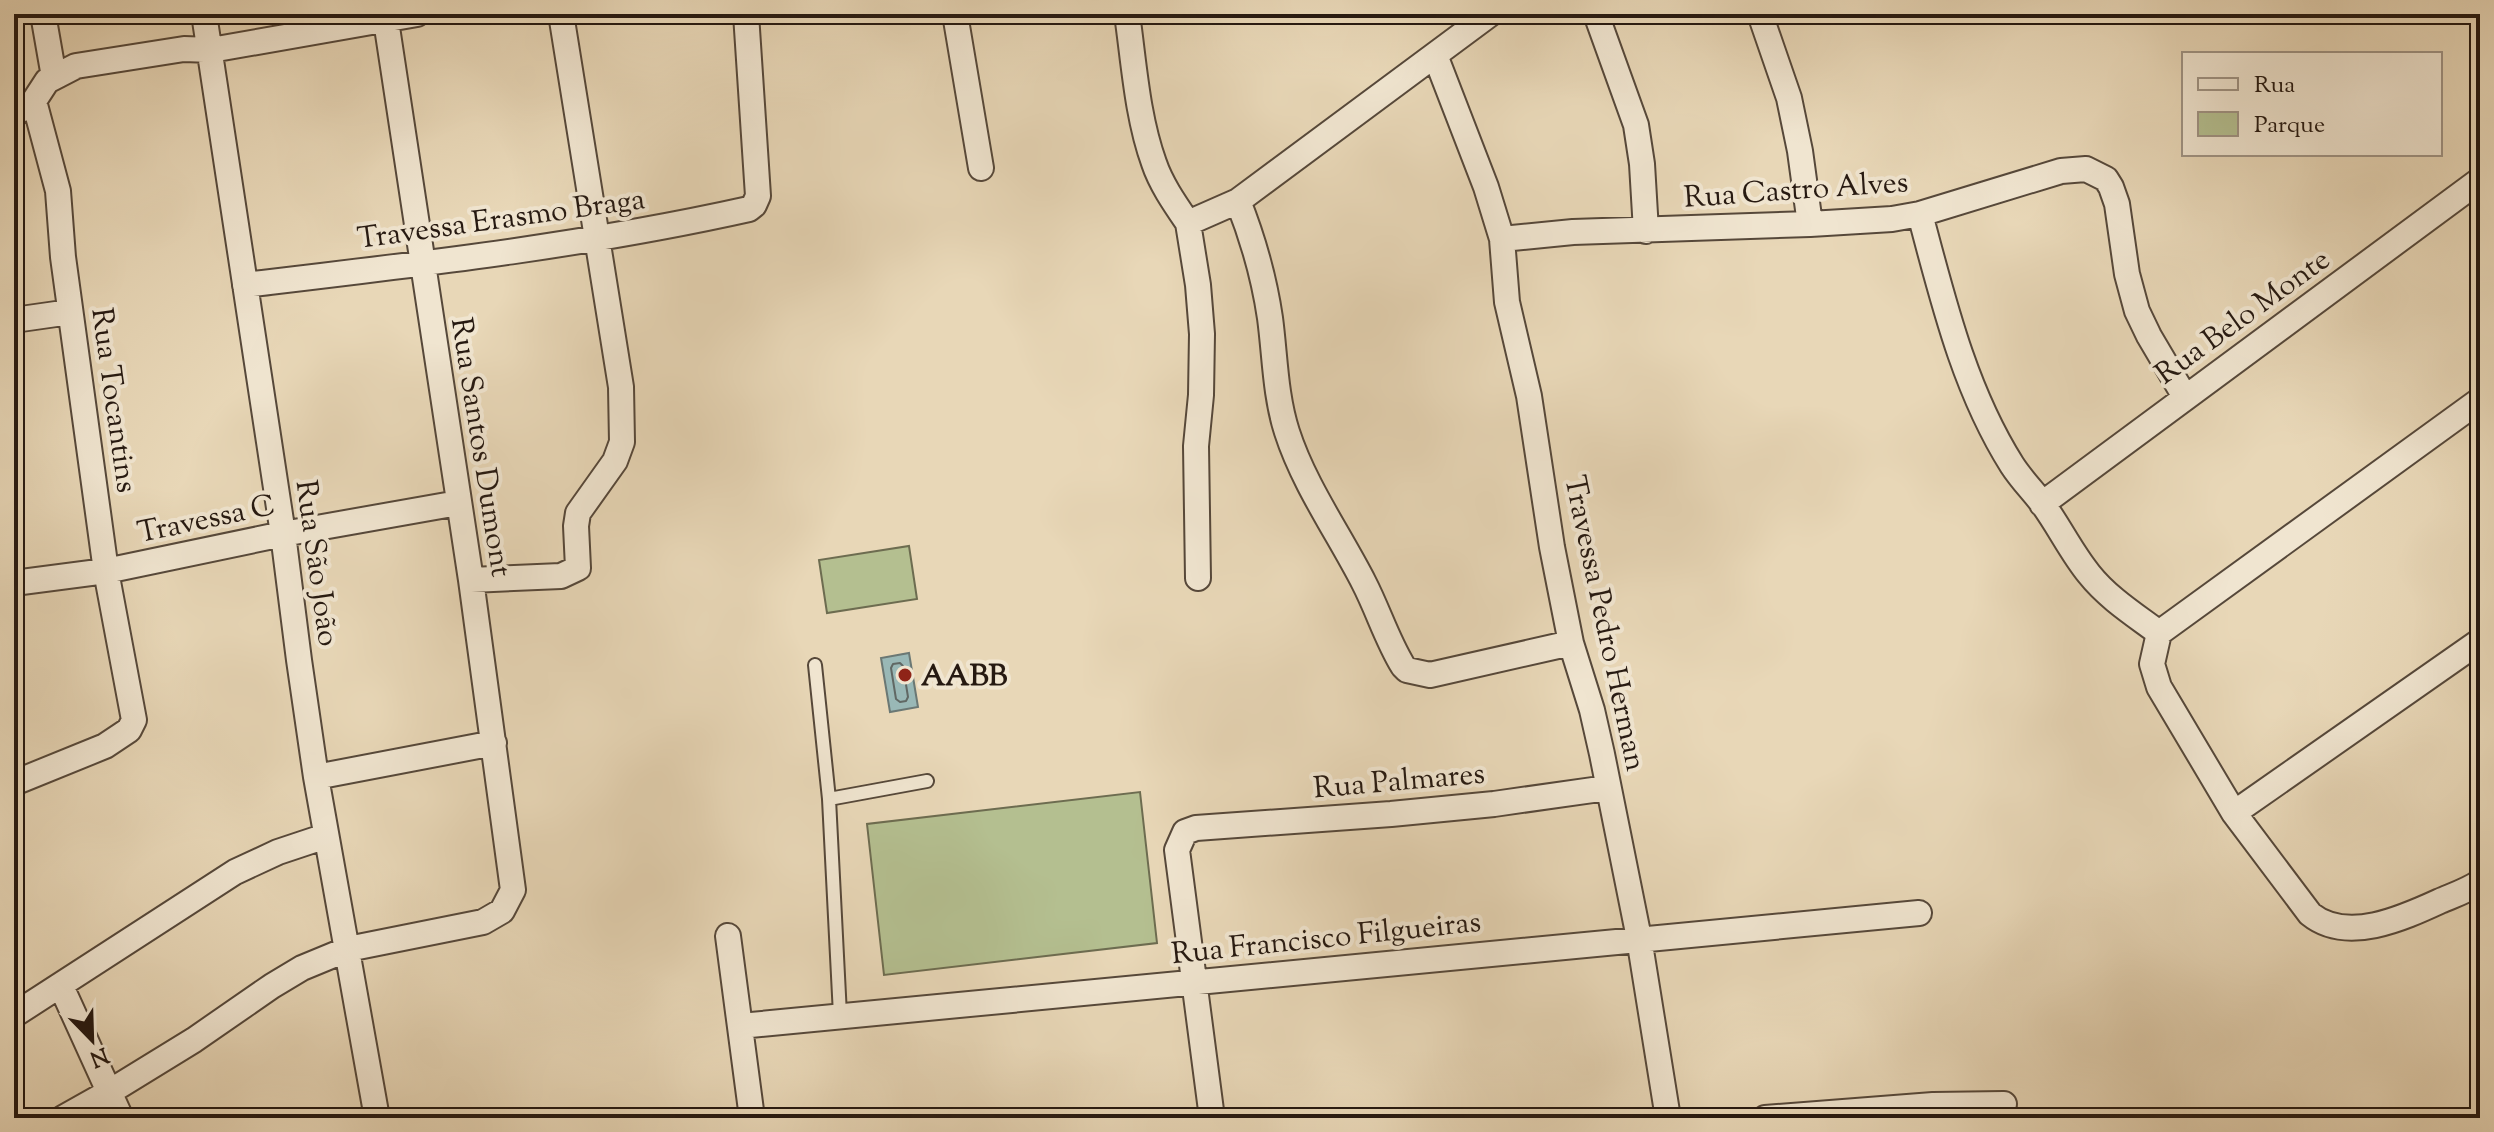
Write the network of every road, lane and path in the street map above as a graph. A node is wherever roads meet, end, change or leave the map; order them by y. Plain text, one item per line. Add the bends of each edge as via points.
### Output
1 (43, 14) edge
2 (204, 14) edge
3 (417, 14) edge
4 (561, 14) edge
5 (746, 14) edge
6 (955, 14) edge
7 (1127, 14) edge
8 (1490, 14) edge
9 (1596, 14) edge
10 (1760, 14) edge
11 (385, 17) edge
12 (211, 50) junction
13 (1435, 55) junction
14 (54, 77) junction
15 (24, 108) edge
16 (981, 168) dead end
17 (2480, 180) edge
18 (1238, 201) junction
19 (1920, 214) junction
20 (1188, 223) junction
21 (1810, 224) junction
22 (1646, 231) junction
23 (598, 239) junction
24 (1502, 239) junction
25 (422, 264) junction
26 (245, 285) junction
27 (70, 312) junction
28 (14, 320) edge
29 (2185, 397) junction
30 (2480, 400) edge
31 (458, 503) junction
32 (2042, 504) junction
33 (283, 534) junction
34 (106, 571) junction
35 (1198, 578) dead end
36 (471, 580) junction
37 (14, 583) edge
38 (2159, 633) junction
39 (2480, 641) edge
40 (1571, 643) junction
41 (815, 665) dead end
42 (494, 743) junction
43 (316, 777) junction
44 (927, 781) dead end
45 (14, 783) edge
46 (1607, 788) junction
47 (829, 799) junction
48 (2234, 813) junction
49 (326, 836) junction
50 (2478, 887) edge
51 (1919, 913) dead end
52 (728, 936) dead end
53 (1639, 938) junction
54 (348, 949) junction
55 (1193, 982) junction
56 (61, 986) junction
57 (14, 1015) edge
58 (840, 1015) junction
59 (740, 1026) junction
60 (111, 1091) junction
61 (2004, 1104) dead end
62 (1933, 1111) edge
63 (63, 1118) edge
64 (121, 1118) edge
65 (377, 1118) edge
66 (752, 1118) edge
67 (1212, 1118) edge
68 (1668, 1118) edge
69 (1765, 1118) edge

1 - 14 street
2 - 12 street, Rua São João
3 - 11 street
4 - 23 street
5 - 23 street, Travessa Erasmo Braga via 758,196 754,205
6 - 16 street
7 - 20 street via 1154,163
8 - 13 street
9 - 22 street via 1636,125
10 - 21 street via 1789,98
11 - 12 street
11 - 25 street, Rua Santos Dumont
12 - 14 street via 184,49 82,65
12 - 26 street, Rua São João
13 - 18 street
13 - 24 street, Travessa Pedro Herman
14 - 15 street
15 - 27 street, Rua Tocantins via 58,191
17 - 29 street, Rua Belo Monte
18 - 20 street
18 - 40 street via 1261,274 1288,434 1403,666 1430,675
19 - 21 street, Rua Castro Alves
19 - 29 street, Rua Castro Alves via 2061,171 2093,171 2106,179 2117,204 2137,311
19 - 32 street via 1969,380 2012,466
20 - 35 street via 1202,334 1196,446
21 - 22 street, Rua Castro Alves
22 - 24 street, Rua Castro Alves
23 - 25 street, Travessa Erasmo Braga
23 - 36 street via 623,429 615,461 576,519 579,564 561,576
24 - 40 street, Travessa Pedro Herman via 1507,302 1529,396
25 - 26 street, Travessa Erasmo Braga
25 - 31 street, Rua Santos Dumont
26 - 33 street, Rua São João
27 - 28 street
27 - 34 street, Rua Tocantins
29 - 32 street, Rua Belo Monte
30 - 38 street
31 - 33 street, Travessa C
31 - 36 street, Rua Santos Dumont
32 - 38 street via 2094,580
33 - 34 street, Travessa C
33 - 43 street, Rua São João
34 - 37 street, Travessa C
34 - 45 street, Rua Tocantins via 134,723 105,746
36 - 42 street, Rua Santos Dumont
38 - 48 street via 2152,664 2159,687
39 - 48 street
40 - 46 street, Travessa Pedro Herman via 1592,710
41 - 47 lane
42 - 43 street
42 - 54 street, Rua Santos Dumont via 513,890 508,903 483,922
43 - 49 street, Rua São João
44 - 47 lane
46 - 53 street, Travessa Pedro Herman
46 - 55 street, Rua Palmares via 1185,832 1177,850
47 - 58 lane
48 - 50 street via 2321,923 2347,928 2392,923
49 - 54 street, Rua São João
49 - 56 street via 235,872
51 - 53 street, Rua Francisco Filgueiras
52 - 59 street
53 - 55 street, Rua Francisco Filgueiras
53 - 68 street, Travessa Pedro Herman
54 - 60 street via 285,977
54 - 65 street, Rua São João
55 - 58 street, Rua Francisco Filgueiras
55 - 67 street
56 - 57 street
56 - 60 street
58 - 59 street, Rua Francisco Filgueiras
59 - 66 street
60 - 63 street
60 - 64 street
61 - 62 street
62 - 69 street

